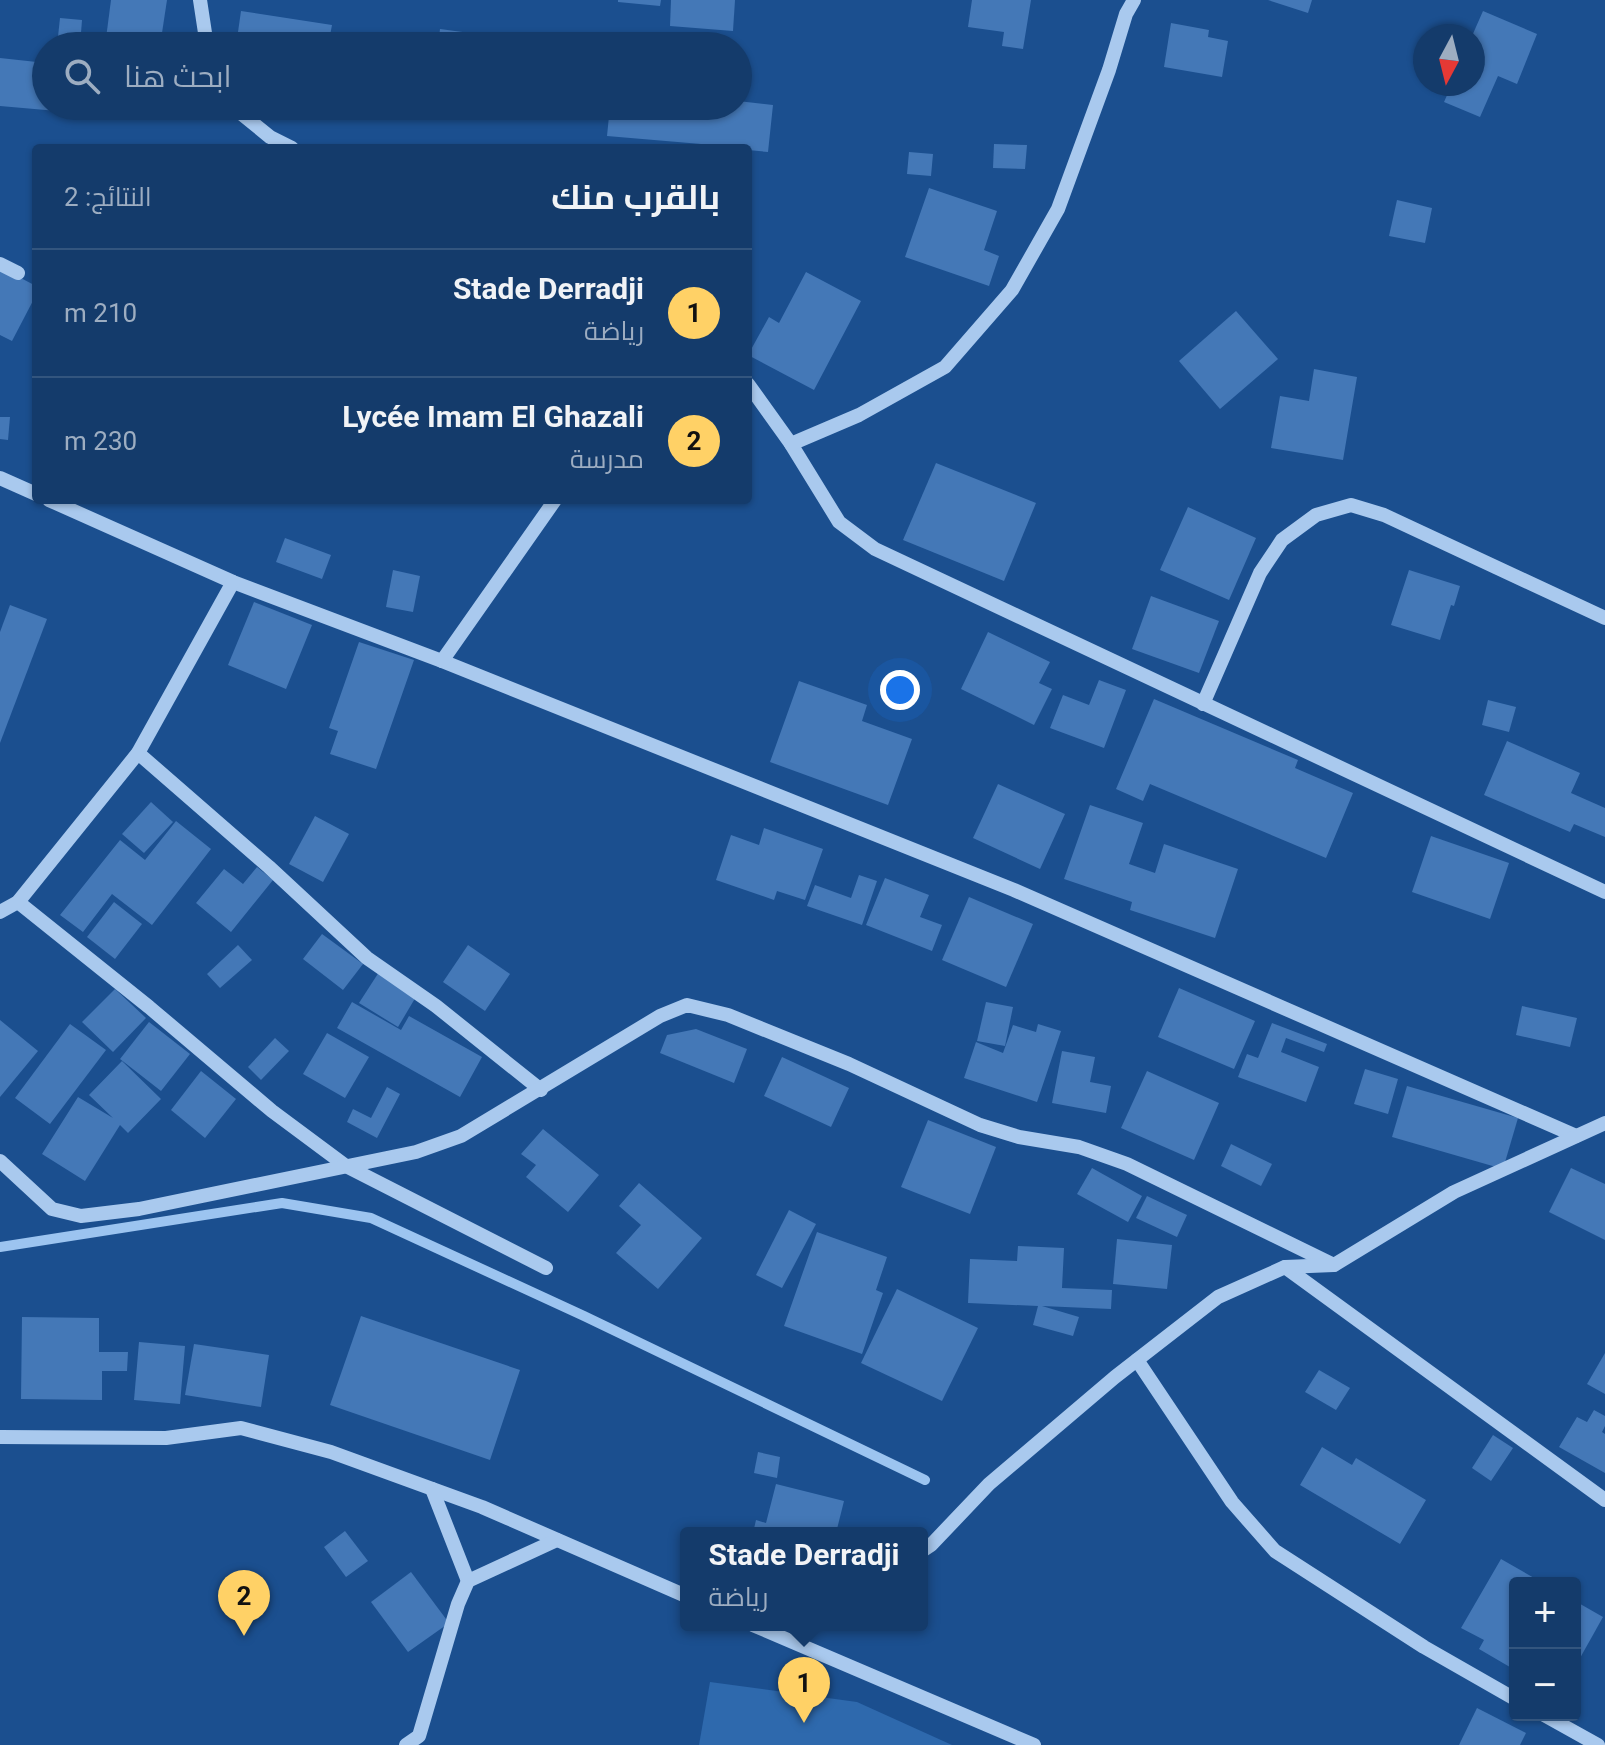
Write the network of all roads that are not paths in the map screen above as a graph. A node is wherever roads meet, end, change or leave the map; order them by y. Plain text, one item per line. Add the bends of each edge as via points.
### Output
1 (200, 0) edge
2 (1134, 0) edge
3 (205, 32) edge
4 (249, 120) edge
5 (284, 144) edge
6 (0, 264) edge
7 (18, 273) dead end
8 (752, 390) edge
9 (791, 444) junction
10 (0, 478) edge
11 (32, 492) edge
12 (58, 504) edge
13 (552, 504) edge
14 (233, 582) junction
15 (1605, 618) edge
16 (442, 661) junction
17 (1203, 704) junction
18 (138, 753) junction
19 (1605, 892) edge
20 (18, 902) junction
21 (0, 912) edge
22 (541, 1090) junction
23 (1605, 1123) edge
24 (1576, 1136) junction
25 (0, 1161) edge
26 (346, 1166) junction
27 (1334, 1265) junction
28 (1285, 1267) junction
29 (546, 1268) dead end
30 (1137, 1360) junction
31 (0, 1437) edge
32 (432, 1489) junction
33 (1605, 1500) edge
34 (557, 1540) junction
35 (928, 1547) edge
36 (468, 1581) junction
37 (680, 1593) edge
38 (767, 1631) edge
39 (1509, 1696) edge
40 (1555, 1721) edge
41 (406, 1745) edge
42 (1034, 1745) edge
43 (1598, 1745) edge

1 - 3 street
2 - 9 street via 1058,209 1012,290 945,367 859,415
4 - 5 street
6 - 7 street
8 - 9 street
9 - 17 street via 839,522 875,549
10 - 11 street
12 - 14 street
13 - 16 street
14 - 16 street
14 - 18 street
15 - 17 street via 1384,515 1351,505 1316,515 1282,540 1260,573
16 - 24 street via 1014,890
17 - 19 street
18 - 20 street
18 - 22 street via 367,958
20 - 21 street
20 - 26 street
22 - 26 street via 461,1136 416,1152
22 - 27 street via 660,1016 687,1005 728,1015 849,1064 980,1125 1079,1147 1127,1164
23 - 24 street
24 - 27 street via 1454,1192
25 - 26 street via 52,1209 81,1216
26 - 29 street
27 - 28 street
28 - 30 street via 1218,1297
28 - 33 street
30 - 35 street via 989,1484
30 - 39 street via 1232,1502 1275,1551
31 - 32 street via 166,1438 241,1428 331,1452
32 - 34 street
32 - 36 street
34 - 36 street
34 - 37 street
36 - 41 street via 419,1736
38 - 42 street
40 - 43 street

